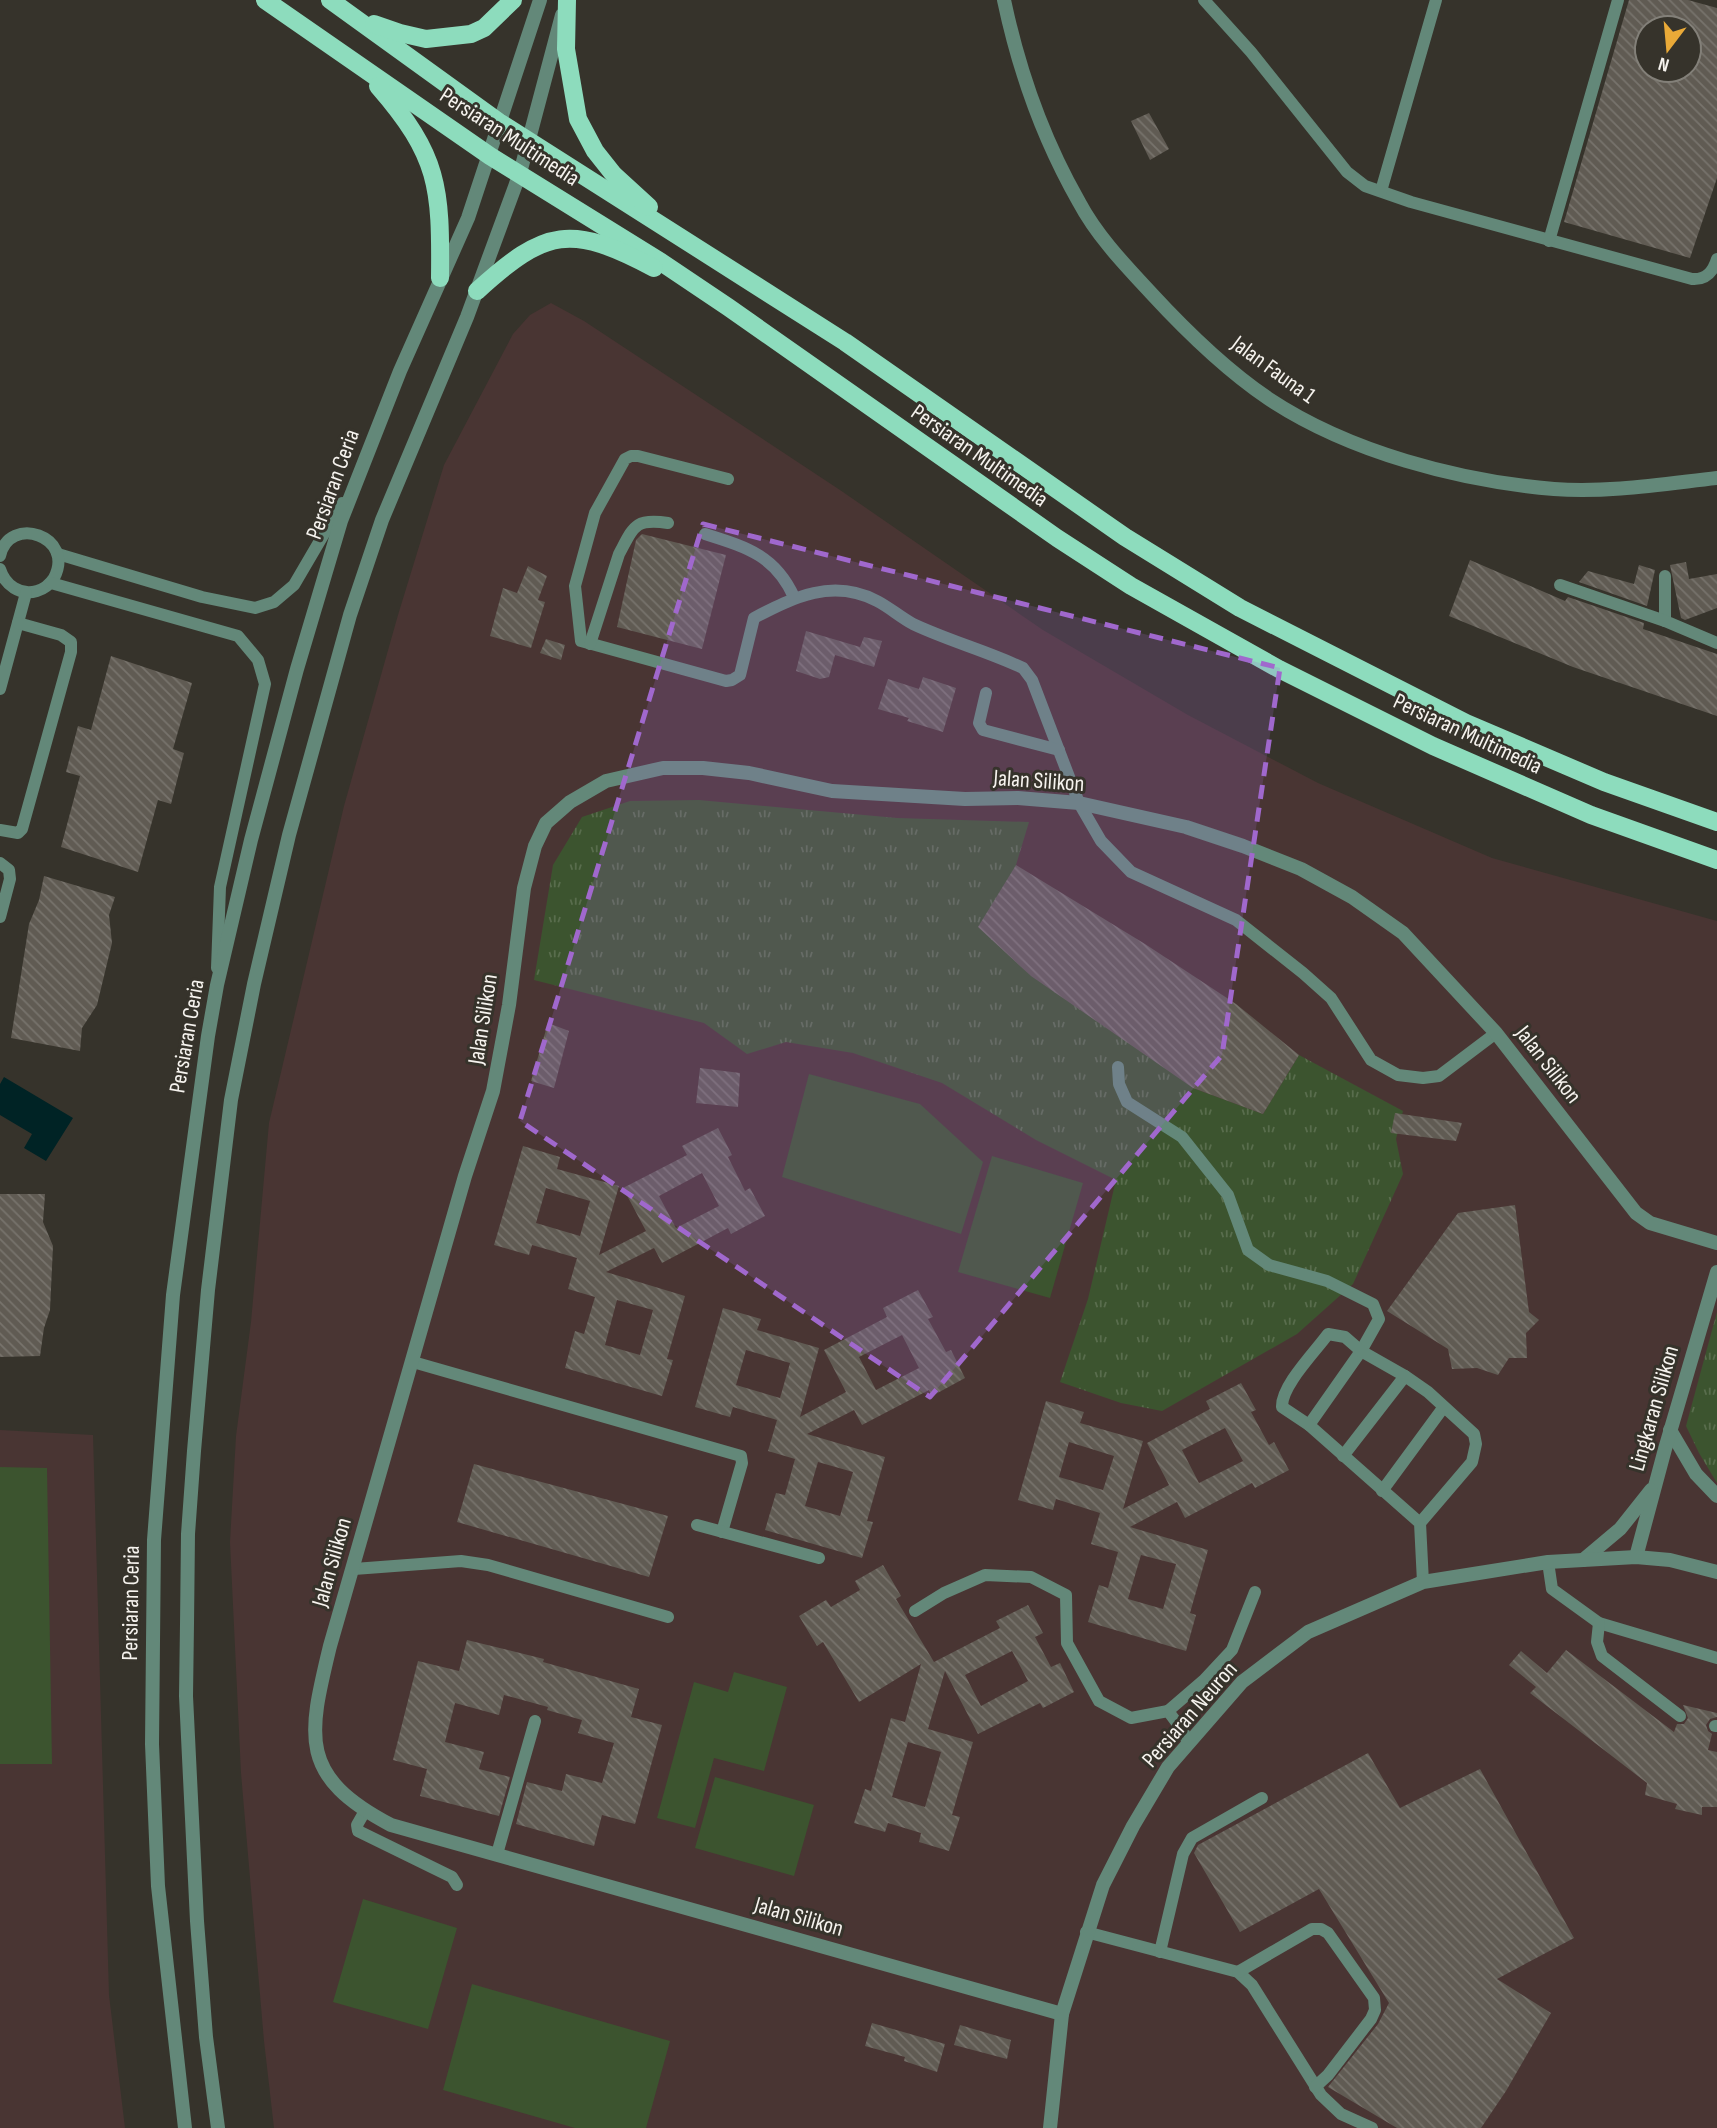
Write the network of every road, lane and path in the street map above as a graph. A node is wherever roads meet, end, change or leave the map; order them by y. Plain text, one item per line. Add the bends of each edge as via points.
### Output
1 (265, 0) edge
2 (330, 0) edge
3 (513, 0) edge
4 (540, 0) edge
5 (566, 0) edge
6 (1004, 0) edge
7 (1204, 0) edge
8 (1436, 0) edge
9 (1618, 0) edge
10 (355, 17) junction
11 (330, 45) junction
12 (499, 122) junction
13 (527, 140) junction
14 (490, 156) junction
15 (520, 173) junction
16 (1381, 191) junction
17 (1549, 241) junction
18 (714, 259) junction
19 (1717, 259) edge
20 (440, 278) junction
21 (477, 291) junction
22 (728, 307) junction
23 (361, 467) junction
24 (1717, 478) edge
25 (728, 479) dead end
26 (668, 523) dead end
27 (705, 534) dead end
28 (58, 554) junction
29 (0, 556) edge
30 (0, 569) edge
31 (1665, 576) dead end
32 (51, 583) junction
33 (1560, 585) dead end
34 (26, 593) junction
35 (794, 597) junction
36 (1665, 621) junction
37 (18, 623) junction
38 (1714, 641) edge
39 (590, 644) junction
40 (0, 689) edge
41 (986, 693) dead end
42 (1059, 750) junction
43 (1079, 803) junction
44 (1717, 822) edge
45 (0, 830) edge
46 (1717, 860) edge
47 (0, 863) edge
48 (0, 917) edge
49 (217, 985) junction
50 (1496, 1033) junction
51 (1118, 1067) dead end
52 (1717, 1243) edge
53 (1717, 1272) edge
54 (1361, 1350) junction
55 (413, 1362) junction
56 (1405, 1376) junction
57 (1443, 1408) junction
58 (1309, 1425) junction
59 (1670, 1430) junction
60 (1343, 1456) junction
61 (1656, 1483) junction
62 (1382, 1491) junction
63 (1717, 1496) edge
64 (1420, 1523) junction
65 (697, 1525) dead end
66 (722, 1532) junction
67 (1636, 1557) junction
68 (819, 1558) dead end
69 (1583, 1560) junction
70 (1548, 1562) junction
71 (354, 1569) junction
72 (1717, 1572) edge
73 (1423, 1582) junction
74 (1255, 1592) dead end
75 (915, 1611) dead end
76 (668, 1617) dead end
77 (1599, 1623) junction
78 (1717, 1658) edge
79 (1168, 1711) junction
80 (1679, 1716) dead end
81 (536, 1721) dead end
82 (1188, 1743) junction
83 (1262, 1798) dead end
84 (365, 1811) junction
85 (497, 1854) junction
86 (457, 1885) dead end
87 (1086, 1932) junction
88 (1160, 1952) junction
89 (1238, 1972) junction
90 (1062, 2014) junction
91 (1315, 2087) junction
92 (185, 2128) edge
93 (218, 2128) edge
94 (1050, 2128) edge
95 (1372, 2128) edge

1 - 11 main road, Persiaran Multimedia
2 - 10 main road, Persiaran Multimedia
3 - 10 main road via 484,29 445,37 426,39
4 - 12 street, Persiaran Ceria
5 - 13 street
5 - 18 main road via 566,49 574,105 595,151 636,195
6 - 24 street, Jalan Fauna 1 via 1032,102 1080,205 1118,258 1173,317 1269,399 1374,450 1490,481 1556,489 1628,488
7 - 16 lane via 1347,172
8 - 16 lane
9 - 17 lane
10 - 12 main road, Persiaran Multimedia
11 - 14 main road, Persiaran Multimedia
11 - 20 main road via 375,83 423,147 439,202
12 - 13 main road, Persiaran Multimedia
12 - 14 street, Persiaran Ceria
13 - 15 street
13 - 18 main road, Persiaran Multimedia
14 - 15 main road, Persiaran Multimedia
14 - 20 street, Persiaran Ceria
15 - 21 street
15 - 22 main road, Persiaran Multimedia
16 - 17 lane
17 - 19 lane via 1692,279 1709,275
18 - 44 main road, Persiaran Multimedia via 845,342 1125,537 1240,608 1466,723 1604,782
20 - 23 street, Persiaran Ceria
21 - 22 main road via 541,243 575,239 597,242
21 - 93 street via 382,520 350,615 289,835 231,1100 208,1290 188,1534 186,1696 197,1921
22 - 46 main road, Persiaran Multimedia via 1057,538 1200,626 1444,751 1591,815
23 - 28 lane via 295,585 274,602 255,608
23 - 49 street, Persiaran Ceria via 297,669
25 - 39 lane via 638,456 625,459 595,513 575,586 581,641
26 - 39 lane via 645,521 636,526 619,554
27 - 35 lane via 759,554 781,573
28 - 29 lane via 38,534 24,533 10,539
28 - 32 lane via 58,569
30 - 34 lane via 12,588
31 - 36 lane
32 - 34 lane
32 - 49 lane via 238,636 258,660 265,684 220,887
33 - 36 lane
34 - 37 lane
35 - 39 lane via 754,618 740,675 732,680
35 - 42 lane via 848,591 876,600 912,623 1023,668
36 - 38 lane
37 - 40 lane
37 - 45 lane via 61,635 71,642 71,652 22,829 18,833
41 - 42 lane via 979,723 984,730
42 - 43 lane
43 - 50 street, Jalan Silikon via 1186,827 1243,846 1301,869 1352,897 1403,933
43 - 50 lane via 1101,841 1131,872 1236,920 1331,998 1371,1060 1398,1075 1439,1076
43 - 55 street, Jalan Silikon via 832,791 750,773 663,768 606,781 546,822 524,888 493,1091
47 - 48 lane via 9,870 10,878
49 - 92 street, Persiaran Ceria via 173,1295 154,1539 152,1744 158,1886
50 - 52 street, Jalan Silikon via 1636,1213 1650,1223
51 - 54 lane via 1127,1102 1182,1137 1228,1195 1248,1250 1269,1265 1326,1281 1373,1304 1379,1319
53 - 59 street, Lingkaran Silikon
54 - 56 lane
54 - 58 lane
54 - 58 lane via 1345,1337 1328,1334 1287,1388 1282,1407
55 - 66 lane via 741,1456
55 - 71 street, Jalan Silikon
56 - 57 lane
56 - 60 lane
57 - 62 lane
57 - 64 lane via 1474,1434 1476,1444 1472,1462
58 - 60 lane
59 - 61 street, Lingkaran Silikon
59 - 63 street via 1696,1474
60 - 62 lane
61 - 67 street, Lingkaran Silikon
61 - 69 street via 1620,1529
62 - 64 lane
64 - 73 lane
65 - 66 lane
66 - 68 lane
67 - 69 street, Persiaran Neuron
67 - 72 street, Persiaran Neuron
69 - 70 street, Persiaran Neuron
70 - 73 street, Persiaran Neuron
70 - 77 lane via 1552,1589
71 - 76 lane via 461,1561 488,1565
71 - 84 street, Jalan Silikon via 330,1646 313,1731 319,1759 339,1790
73 - 82 street, Persiaran Neuron via 1308,1632 1242,1682
74 - 79 lane via 1232,1650
75 - 79 lane via 985,1575 1031,1577 1066,1595 1067,1643 1099,1701 1131,1718
77 - 78 lane
77 - 80 lane via 1597,1642 1602,1656
79 - 82 lane
81 - 85 lane
82 - 87 street, Persiaran Neuron via 1133,1826 1102,1885
83 - 88 lane via 1192,1838 1183,1854
84 - 85 street, Jalan Silikon via 391,1825
84 - 86 lane via 358,1831 452,1877
85 - 90 street, Jalan Silikon
87 - 88 lane
87 - 90 street, Persiaran Neuron
88 - 89 lane
89 - 91 lane via 1252,1985
89 - 91 lane via 1312,1928 1321,1929 1374,1998 1371,2019
90 - 94 street, Persiaran Neuron
91 - 95 lane via 1341,2115

